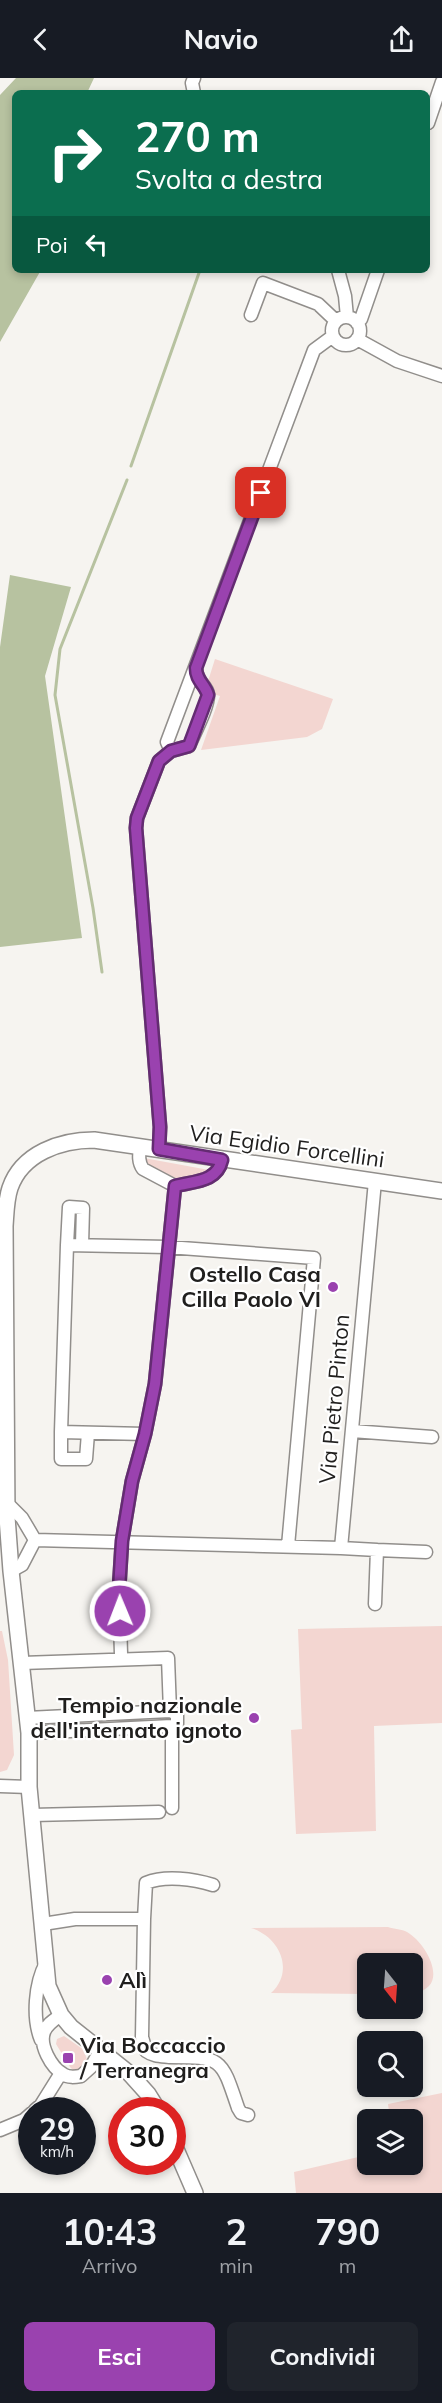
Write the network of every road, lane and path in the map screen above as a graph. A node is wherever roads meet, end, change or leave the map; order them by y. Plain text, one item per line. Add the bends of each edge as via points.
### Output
1 (442, 82) edge
2 (430, 117) edge
3 (339, 273) edge
4 (377, 273) edge
5 (251, 315) dead end
6 (347, 321) junction
7 (333, 336) junction
8 (357, 339) junction
9 (442, 376) edge
10 (193, 683) junction
11 (167, 755) junction
12 (140, 1146) junction
13 (159, 1149) junction
14 (222, 1160) junction
15 (375, 1181) junction
16 (175, 1186) junction
17 (442, 1191) edge
18 (67, 1245) junction
19 (82, 1245) junction
20 (168, 1247) junction
21 (352, 1431) junction
22 (61, 1432) junction
23 (88, 1433) junction
24 (145, 1434) junction
25 (432, 1437) dead end
26 (6, 1502) junction
27 (35, 1540) junction
28 (122, 1541) junction
29 (288, 1545) junction
30 (340, 1548) junction
31 (377, 1550) junction
32 (426, 1552) dead end
33 (10, 1571) junction
34 (375, 1604) dead end
35 (121, 1654) dead end
36 (22, 1663) junction
37 (170, 1711) junction
38 (28, 1726) junction
39 (172, 1726) junction
40 (0, 1786) edge
41 (29, 1787) junction
42 (172, 1808) dead end
43 (159, 1812) dead end
44 (32, 1815) junction
45 (213, 1885) dead end
46 (144, 1919) junction
47 (44, 1924) junction
48 (46, 1963) junction
49 (61, 2015) junction
50 (45, 2048) junction
51 (100, 2051) junction
52 (61, 2073) junction
53 (46, 2097) edge
54 (150, 2097) edge
55 (248, 2115) dead end
56 (18, 2122) edge
57 (0, 2130) edge
58 (186, 2172) edge
59 (195, 2193) edge

1 - 2 street
3 - 6 street
4 - 6 street via 361,319
5 - 6 street via 263,283 318,304
6 - 7 street via 332,328
6 - 8 street via 360,331
7 - 8 street via 342,344
7 - 10 street via 314,350
8 - 9 street via 397,362
10 - 11 street via 167,742
10 - 11 street via 207,690 204,708 189,746
11 - 13 street via 155,772 136,828
12 - 13 street, Via Egidio Forcellini
12 - 16 street via 143,1169
12 - 26 street, Via Egidio Forcellini via 94,1140 52,1146 31,1159 11,1186 5,1226
13 - 14 street, Via Egidio Forcellini
14 - 15 street, Via Egidio Forcellini
14 - 16 street via 212,1177
15 - 17 street, Via Egidio Forcellini
15 - 21 street, Via Pietro Pinton
16 - 20 street
18 - 19 street
18 - 19 street via 69,1207 83,1208
18 - 22 street
19 - 20 street
20 - 24 street via 155,1384
20 - 29 street via 314,1258
21 - 25 street
21 - 30 street, Via Pietro Pinton
22 - 23 street
22 - 23 street via 61,1459 86,1460
23 - 24 street
24 - 28 street
26 - 27 street via 22,1518
26 - 33 street, Via Egidio Forcellini
27 - 28 street
27 - 33 street via 22,1565
28 - 29 street
28 - 35 street
29 - 30 street
30 - 31 street
31 - 32 street
31 - 34 street
33 - 36 street, Via Egidio Forcellini
36 - 37 street via 168,1658
36 - 38 street, Via Egidio Forcellini
37 - 38 street
37 - 39 street via 178,1719
38 - 39 street
38 - 41 street, Via Egidio Forcellini
39 - 42 street
40 - 41 street
41 - 44 street, Via Egidio Forcellini
43 - 44 street
44 - 47 street, Via Egidio Forcellini via 36,1882
45 - 46 street via 196,1880 146,1883
46 - 47 street via 75,1919
46 - 55 street via 142,2037 146,2051 155,2056 216,2061 226,2074 238,2108
47 - 48 street, Via Egidio Forcellini
48 - 49 street, Via Egidio Forcellini via 50,1995
48 - 50 street via 37,1986 39,2037
49 - 50 street via 43,2034
49 - 51 street
50 - 52 street
51 - 52 street via 81,2076
51 - 54 street via 130,2074
52 - 53 street
56 - 57 street
58 - 59 street

